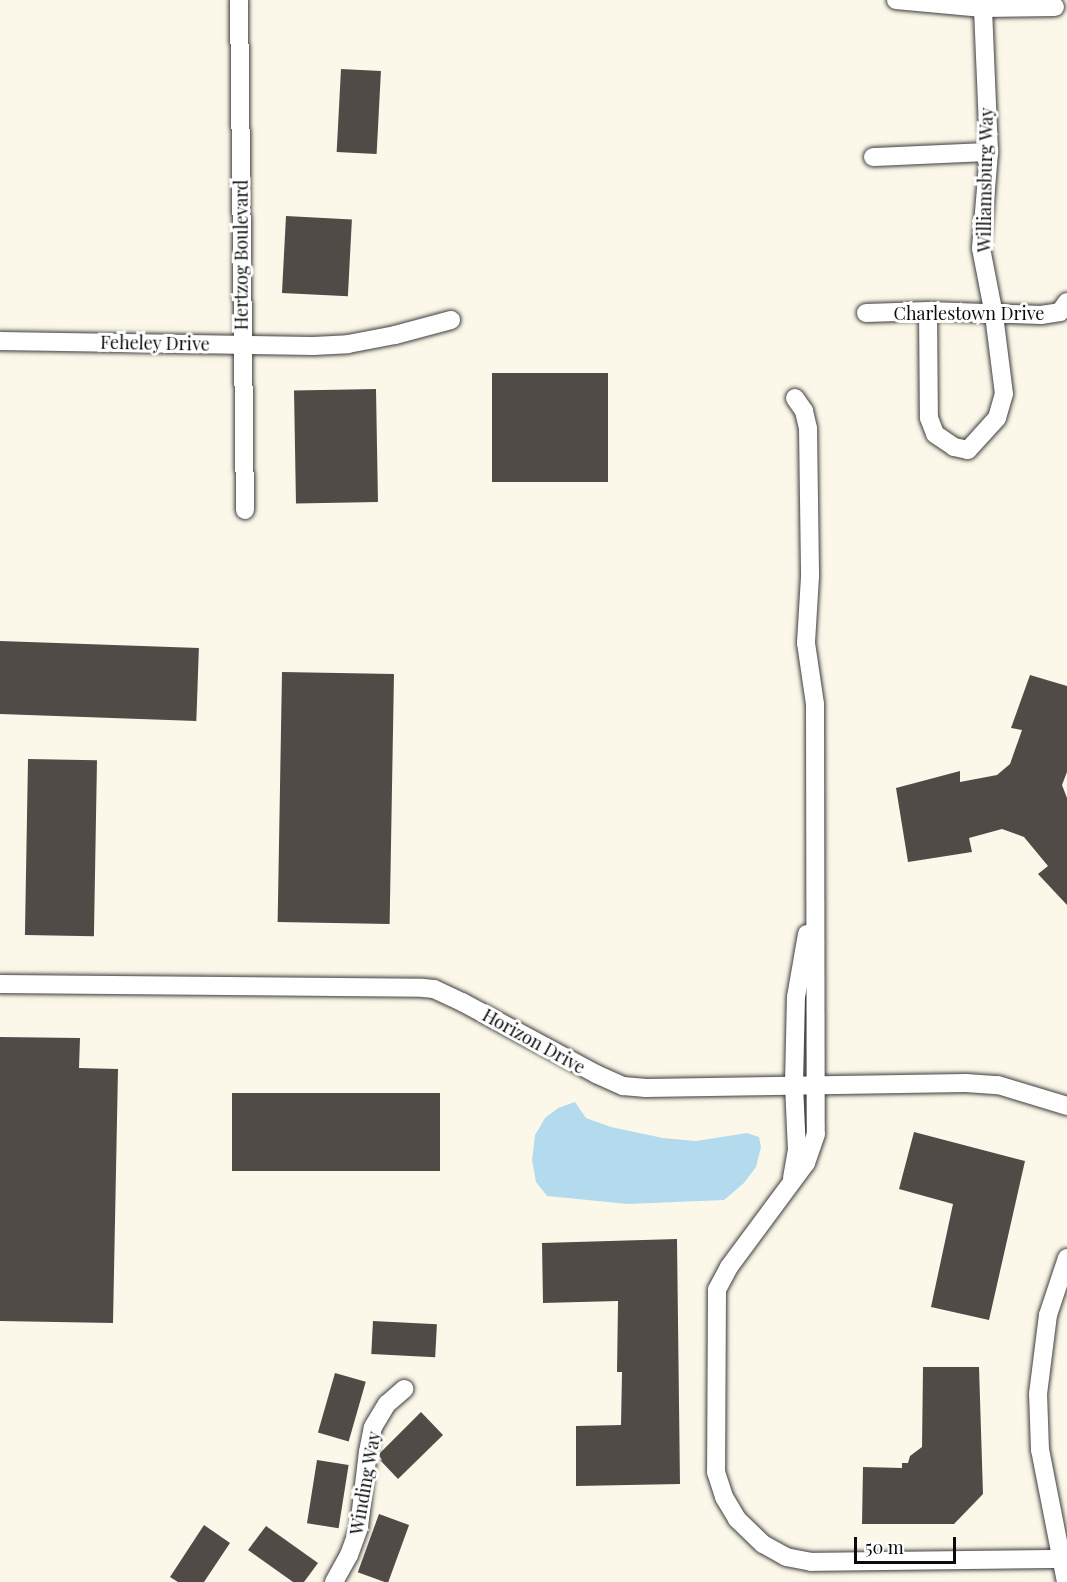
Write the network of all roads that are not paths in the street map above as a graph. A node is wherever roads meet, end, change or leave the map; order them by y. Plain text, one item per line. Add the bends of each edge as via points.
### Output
1 (239, 0) edge
2 (896, 0) edge
3 (983, 8) junction
4 (1055, 8) dead end
5 (989, 152) junction
6 (873, 157) dead end
7 (1067, 302) edge
8 (928, 311) junction
9 (866, 313) dead end
10 (994, 315) junction
11 (451, 320) dead end
12 (0, 341) edge
13 (242, 344) junction
14 (795, 398) dead end
15 (245, 510) dead end
16 (813, 904) junction
17 (0, 984) edge
18 (816, 1083) junction
19 (794, 1084) junction
20 (1067, 1106) edge
21 (790, 1182) junction
22 (1067, 1258) edge
23 (404, 1389) dead end
24 (1061, 1559) junction
25 (334, 1582) edge
26 (1066, 1582) edge

1 - 13 street, Hertzog Boulevard
2 - 3 street
3 - 4 street
3 - 5 street, Williamsburg Way
5 - 6 street
5 - 10 street, Williamsburg Way via 981,248
7 - 10 street, Charlestown Drive via 1060,312
8 - 9 street, Charlestown Drive
8 - 10 street, Charlestown Drive
8 - 10 street, Williamsburg Way via 929,418 935,434 954,447 968,450 997,418 1004,394
11 - 13 street, Feheley Drive via 348,344
12 - 13 street, Feheley Drive
13 - 15 street, Hertzog Boulevard
14 - 16 street via 807,420 808,436 810,577 806,634 815,704
16 - 18 street
16 - 19 street via 797,978
17 - 19 street, Horizon Drive via 434,989 623,1086
18 - 19 street, Horizon Drive
18 - 20 street, Horizon Drive via 998,1085
18 - 21 street via 815,1140 806,1163
19 - 21 street via 796,1151
21 - 24 street via 729,1267 716,1297 715,1462 724,1497 737,1519 763,1544 786,1557 811,1562
22 - 24 street via 1046,1324 1038,1394 1040,1450
23 - 25 street, Winding Way via 387,1404 373,1427 356,1541
24 - 26 street

